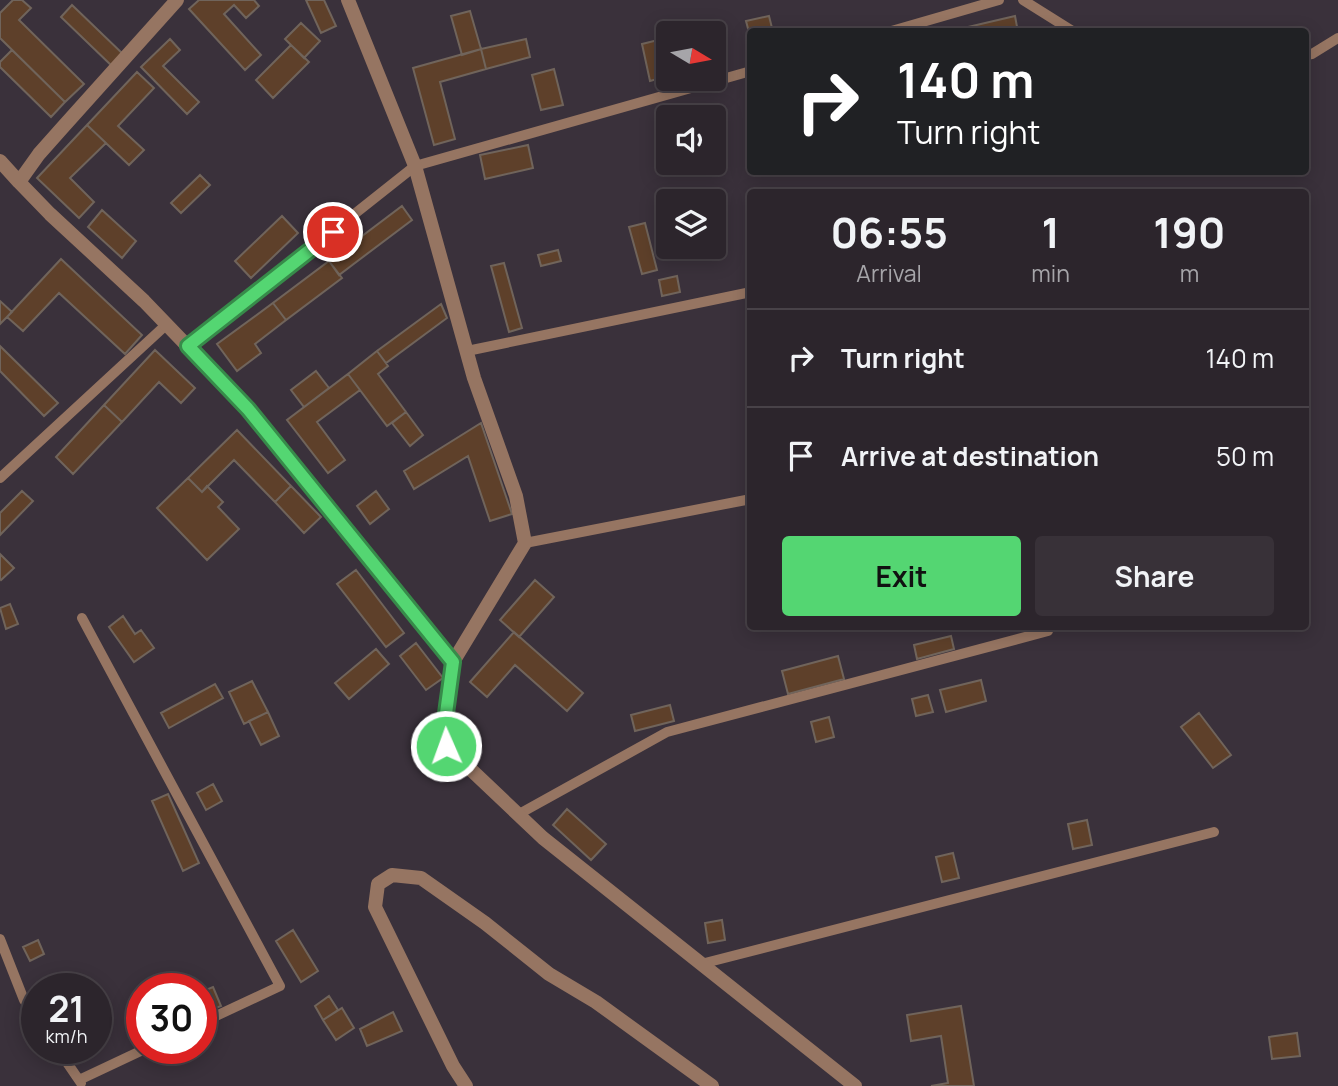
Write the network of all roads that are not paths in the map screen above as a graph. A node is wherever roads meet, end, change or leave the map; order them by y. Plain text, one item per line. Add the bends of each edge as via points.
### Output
1 (177, 0) edge
2 (348, 0) edge
3 (999, 0) edge
4 (1023, 0) edge
5 (902, 28) edge
6 (1068, 28) edge
7 (1338, 38) edge
8 (1309, 54) edge
9 (747, 72) edge
10 (0, 161) edge
11 (415, 166) junction
12 (19, 182) junction
13 (747, 293) edge
14 (167, 324) junction
15 (188, 346) junction
16 (467, 351) junction
17 (0, 478) edge
18 (747, 500) edge
19 (525, 543) junction
20 (82, 618) dead end
21 (1048, 631) dead end
22 (453, 662) junction
23 (519, 814) junction
24 (1213, 832) dead end
25 (0, 939) edge
26 (701, 964) junction
27 (21, 992) edge
28 (217, 1016) edge
29 (126, 1059) edge
30 (68, 1064) edge
31 (81, 1083) edge
32 (466, 1086) edge
33 (712, 1086) edge
34 (855, 1086) edge

1 - 12 street via 38,154
2 - 11 street
3 - 5 lane
4 - 6 lane
7 - 8 lane
9 - 11 lane
10 - 12 street
11 - 15 lane
11 - 16 street
12 - 14 street
13 - 16 lane
14 - 15 street
14 - 17 lane
15 - 22 street via 248,409
16 - 19 street via 516,496
18 - 19 lane
19 - 22 street
20 - 28 lane via 280,986
21 - 23 lane via 667,732
22 - 23 street via 446,746
23 - 26 street
24 - 26 lane
25 - 27 lane
26 - 34 street
29 - 31 lane
30 - 31 lane
32 - 33 street via 374,906 379,884 391,875 421,878 549,974 596,1002

